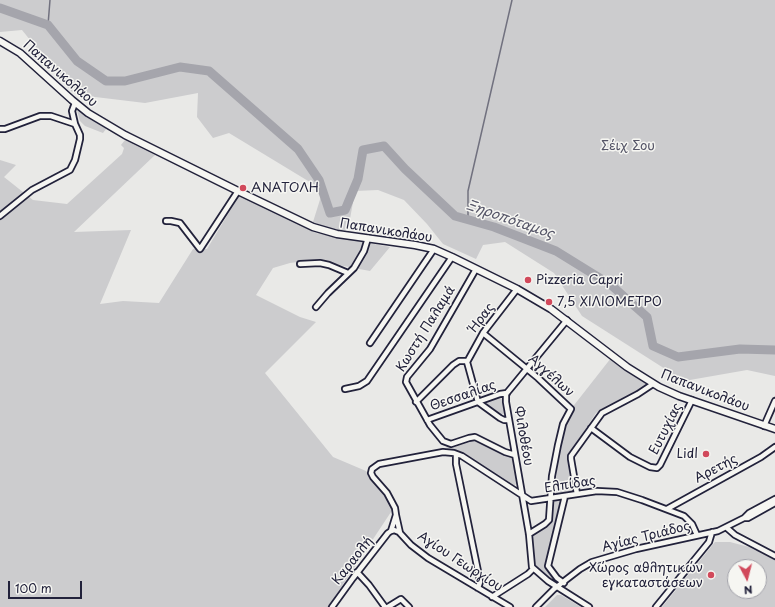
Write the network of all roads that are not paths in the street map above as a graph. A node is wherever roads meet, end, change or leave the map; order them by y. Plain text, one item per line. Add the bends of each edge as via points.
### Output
1 (0, 41) edge
2 (75, 103) junction
3 (75, 124) junction
4 (0, 129) edge
5 (238, 191) junction
6 (0, 216) edge
7 (166, 221) dead end
8 (368, 238) junction
9 (434, 249) junction
10 (452, 257) junction
11 (300, 264) dead end
12 (476, 269) junction
13 (348, 273) junction
14 (517, 289) junction
15 (316, 307) dead end
16 (567, 320) junction
17 (483, 333) junction
18 (370, 343) dead end
19 (467, 361) junction
20 (527, 369) junction
21 (653, 384) junction
22 (345, 389) dead end
23 (507, 393) junction
24 (692, 400) junction
25 (775, 401) edge
26 (416, 402) junction
27 (478, 402) junction
28 (427, 420) junction
29 (509, 420) junction
30 (764, 426) junction
31 (591, 428) junction
32 (775, 430) edge
33 (775, 447) edge
34 (456, 454) junction
35 (515, 455) junction
36 (374, 467) joint
37 (577, 494) junction
38 (522, 495) junction
39 (565, 496) junction
40 (551, 499) junction
41 (775, 499) edge
42 (775, 503) edge
43 (667, 509) junction
44 (396, 514) junction
45 (744, 518) junction
46 (727, 528) junction
47 (392, 530) junction
48 (712, 532) junction
49 (400, 533) junction
50 (529, 534) junction
51 (697, 535) junction
52 (775, 556) edge
53 (533, 570) junction
54 (356, 572) junction
55 (564, 583) junction
56 (558, 587) junction
57 (478, 588) junction
58 (492, 597) junction
59 (332, 607) edge
60 (386, 607) edge
61 (409, 607) edge
62 (510, 607) edge
63 (536, 607) edge
64 (540, 607) edge
65 (589, 607) edge
66 (656, 607) edge

1 - 2 main road, Παπανικολάου via 20,53
2 - 3 street via 72,111
2 - 5 main road, Παπανικολάου via 114,129
3 - 4 street via 51,116 40,116
3 - 6 street via 80,141 70,170 32,190
5 - 7 street via 200,249 180,223
5 - 8 main road, Παπανικολάου via 319,229
8 - 9 main road, Παπανικολάου
8 - 13 street via 359,261
9 - 10 main road, Παπανικολάου
9 - 18 street
10 - 12 main road, Παπανικολάου
10 - 22 street via 367,381
11 - 13 street via 320,263
12 - 14 main road, Παπανικολάου
12 - 26 street, Κωστή Παλαμά via 430,349 407,377 407,384
13 - 15 street
14 - 16 main road, Παπανικολάου
14 - 17 street, Ήρας
16 - 20 street
16 - 21 main road, Παπανικολάου
17 - 19 street, Ήρας
17 - 20 street, Αγγέλων
19 - 26 street via 459,361 453,365
19 - 27 street
20 - 23 street
20 - 40 street, Αγγέλων via 571,409 563,424 558,445
21 - 24 main road, Παπανικολάου
21 - 31 street via 604,412
23 - 27 street, Θεσσαλίας
23 - 29 street, Φιλοθέου
24 - 30 main road, Παπανικολάου
24 - 31 street, Ευτυχίας via 658,467 650,467 630,456
25 - 30 street
26 - 28 street, Κωστή Παλαμά
27 - 28 street, Θεσσαλίας
27 - 29 street via 500,418
28 - 35 street, Κωστή Παλαμά via 443,441 451,444 475,437
29 - 35 street, Φιλοθέου
30 - 32 main road, Παπανικολάου
31 - 37 street via 571,457
33 - 43 street, Αρετής
34 - 36 street, Ελπίδας via 440,452
34 - 38 street, Ελπίδας
34 - 57 street via 480,582
35 - 38 street, Φιλοθέου
36 - 44 street, Αγίου Γεωργίου via 371,471 372,476 393,502
37 - 39 street, Ελπίδας
37 - 43 street, Ελπίδας via 617,492
38 - 40 street, Ελπίδας via 533,501
38 - 50 street, Φιλοθέου
39 - 40 street, Ελπίδας
39 - 55 street via 548,566 556,578
40 - 50 street, Αγγέλων via 548,522
41 - 45 street, Αγίας Τριάδος
42 - 45 street, Αγίας Τριάδος
43 - 51 street, Ελπίδας via 688,520 694,526
44 - 47 street
44 - 49 street, Αγίου Γεωργίου
45 - 46 street, Αγίας Τριάδος
46 - 48 street, Αγίας Τριάδος
46 - 52 street via 735,535
47 - 49 street, Αγίου Γεωργίου
47 - 54 street, Καραολή
48 - 51 street, Αγίας Τριάδος
48 - 66 street via 709,542
49 - 57 street, Αγίου Γεωργίου via 424,555
50 - 53 street, Φιλοθέου
51 - 55 street, Αγίας Τριάδος via 596,560 583,566
53 - 56 street
53 - 58 street
54 - 59 street, Καραολή
54 - 60 street
55 - 56 street, Αγίας Τριάδος
56 - 63 street, Αγίας Τριάδος
56 - 64 street, Αγίας Τριάδος
56 - 65 street
57 - 58 street, Αγίου Γεωργίου
58 - 62 street, Αγίου Γεωργίου
60 - 61 street via 401,599

